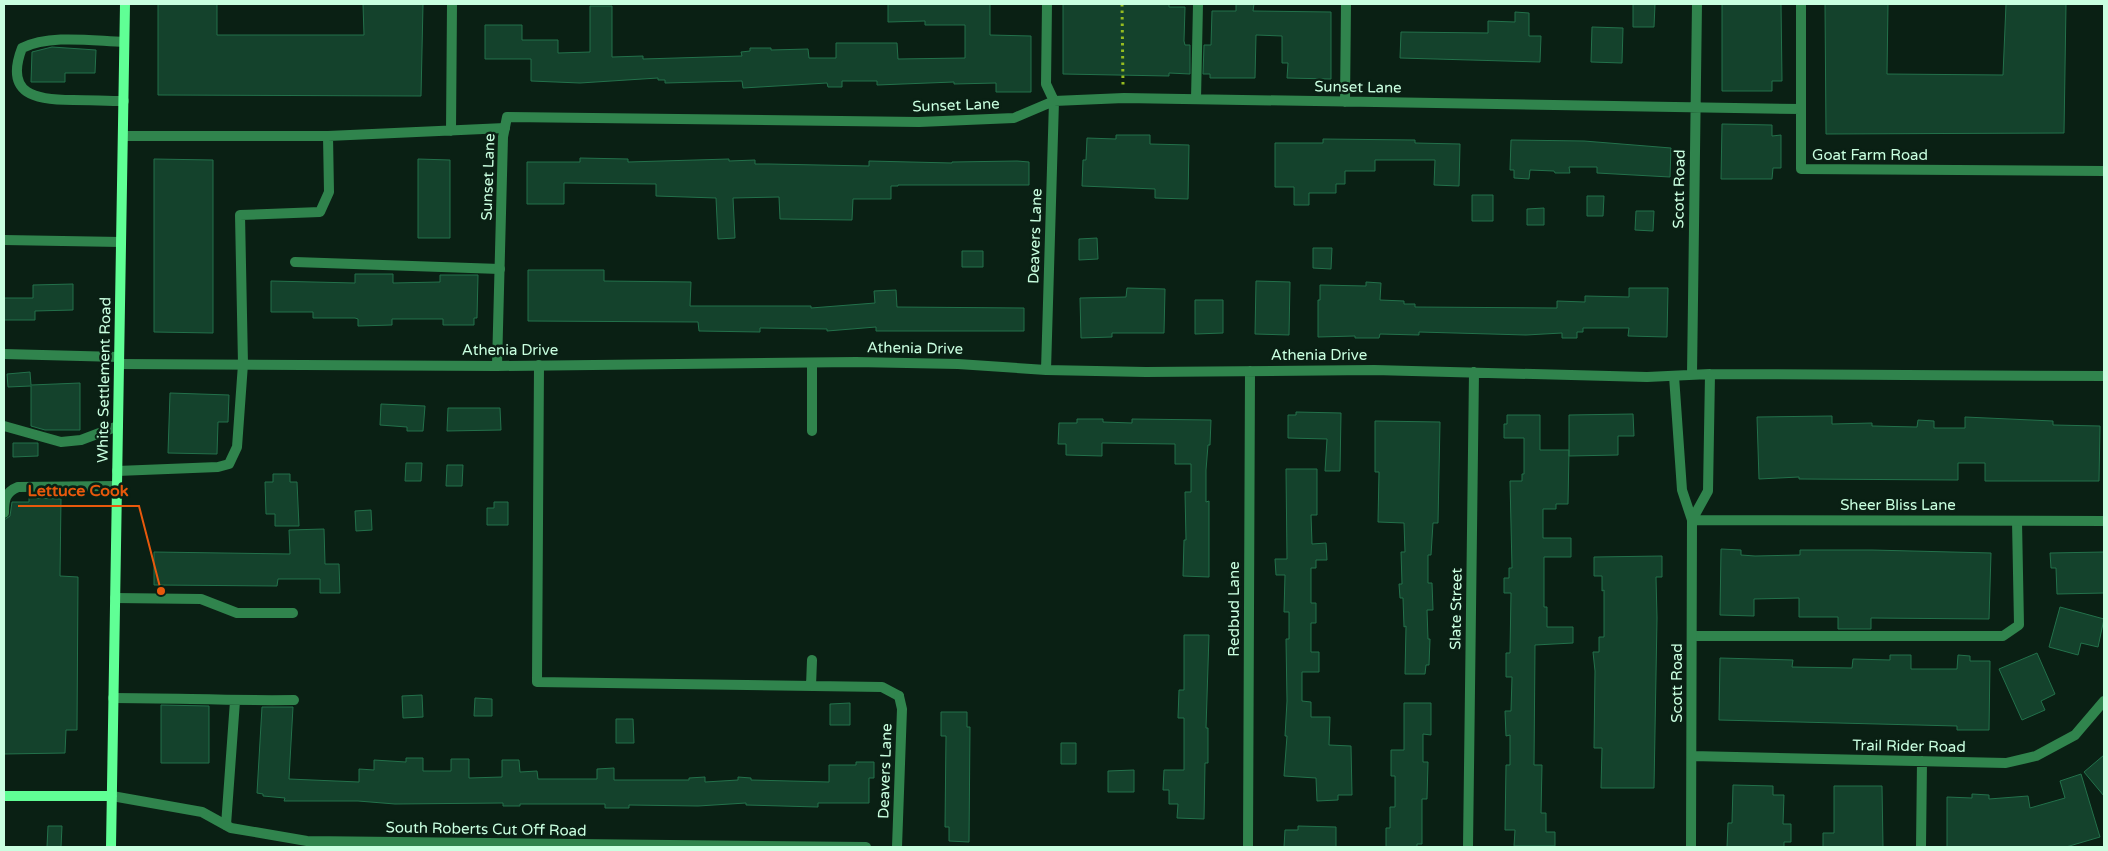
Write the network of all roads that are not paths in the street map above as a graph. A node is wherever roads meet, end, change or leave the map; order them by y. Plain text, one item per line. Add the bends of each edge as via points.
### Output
1 (125, 4) edge
2 (452, 4) edge
3 (1047, 4) edge
4 (1198, 4) edge
5 (1346, 4) edge
6 (1696, 4) edge
7 (1801, 4) edge
8 (124, 42) junction
9 (1196, 99) junction
10 (124, 101) junction
11 (1054, 102) junction
12 (1344, 102) junction
13 (1695, 107) junction
14 (1801, 108) junction
15 (505, 128) junction
16 (450, 130) junction
17 (123, 136) junction
18 (328, 136) junction
19 (2104, 171) edge
20 (4, 240) edge
21 (121, 242) junction
22 (295, 262) dead end
23 (500, 269) junction
24 (4, 354) edge
25 (119, 360) junction
26 (812, 363) junction
27 (243, 364) junction
28 (539, 365) junction
29 (497, 366) junction
30 (1046, 370) junction
31 (1250, 370) junction
32 (1474, 372) junction
33 (1710, 374) junction
34 (1692, 375) junction
35 (1674, 376) junction
36 (2104, 376) edge
37 (4, 426) edge
38 (118, 426) junction
39 (812, 431) dead end
40 (117, 471) junction
41 (117, 486) junction
42 (4, 513) edge
43 (1692, 520) junction
44 (2017, 521) junction
45 (2104, 521) edge
46 (116, 598) junction
47 (293, 613) dead end
48 (1692, 636) junction
49 (812, 660) dead end
50 (811, 686) junction
51 (113, 698) junction
52 (235, 700) junction
53 (294, 700) dead end
54 (2104, 701) edge
55 (1692, 756) junction
56 (1922, 761) junction
57 (4, 796) edge
58 (112, 796) junction
59 (226, 825) junction
60 (111, 847) edge
61 (866, 847) edge
62 (897, 847) edge
63 (1248, 847) edge
64 (1468, 847) edge
65 (1691, 847) edge
66 (1921, 847) edge

1 - 8 main road, White Settlement Road
2 - 16 street
3 - 11 street via 1046,84
4 - 9 street
5 - 12 street
6 - 13 street, Scott Road
7 - 14 street, Goat Farm Road
8 - 10 main road, White Settlement Road
8 - 10 street via 33,42 22,48 18,76 30,95 49,100
9 - 11 street, Sunset Lane via 1124,98
9 - 12 street, Sunset Lane
10 - 17 main road, White Settlement Road
11 - 15 street, Sunset Lane via 1014,118 986,121 507,118
11 - 30 street, Deavers Lane
12 - 13 street, Sunset Lane
13 - 14 street, Sunset Lane
13 - 34 street, Scott Road
14 - 19 street, Goat Farm Road via 1801,169
15 - 16 street
15 - 23 street, Sunset Lane
16 - 18 street
17 - 18 street
17 - 21 main road, White Settlement Road
18 - 27 street via 330,192 320,212 240,215
20 - 21 street
21 - 25 main road, White Settlement Road
22 - 23 street
23 - 29 street, Sunset Lane
24 - 25 street, Athenia Drive
25 - 27 street, Athenia Drive
25 - 38 main road, White Settlement Road
26 - 28 street, Athenia Drive
26 - 30 street, Athenia Drive via 958,364
26 - 39 street
27 - 29 street, Athenia Drive
27 - 40 street via 236,447 229,464
28 - 29 street, Athenia Drive
28 - 50 street via 537,682
30 - 31 street, Athenia Drive
31 - 32 street, Athenia Drive
31 - 63 street, Redbud Lane
32 - 35 street, Athenia Drive
32 - 64 street, Slate Street
33 - 34 street, Athenia Drive
33 - 36 street, Athenia Drive
33 - 43 street, Scott Road via 1708,491
34 - 35 street, Athenia Drive
35 - 43 street, Scott Road via 1682,490
37 - 38 street via 61,442 81,440
38 - 40 main road, White Settlement Road
40 - 41 main road, White Settlement Road
41 - 42 street via 18,487 10,490 4,500
41 - 46 main road, White Settlement Road
43 - 44 street, Sheer Bliss Lane
43 - 48 street, Scott Road
44 - 45 street, Sheer Bliss Lane
44 - 48 street via 2018,625 2003,636
46 - 47 street via 201,599 236,613
46 - 51 main road, White Settlement Road
48 - 55 street, Scott Road
49 - 50 street
50 - 62 street, Deavers Lane via 882,688 898,696 902,710
51 - 52 street
51 - 58 main road, White Settlement Road
52 - 53 street
52 - 59 street
54 - 56 street, Trail Rider Road via 2075,735 2036,756 2006,763
55 - 56 street, Trail Rider Road
55 - 65 street, Scott Road
56 - 66 street
57 - 58 main road
58 - 59 street, South Roberts Cut Off Road via 202,812
58 - 60 main road, White Settlement Road
59 - 61 street, South Roberts Cut Off Road via 307,841

